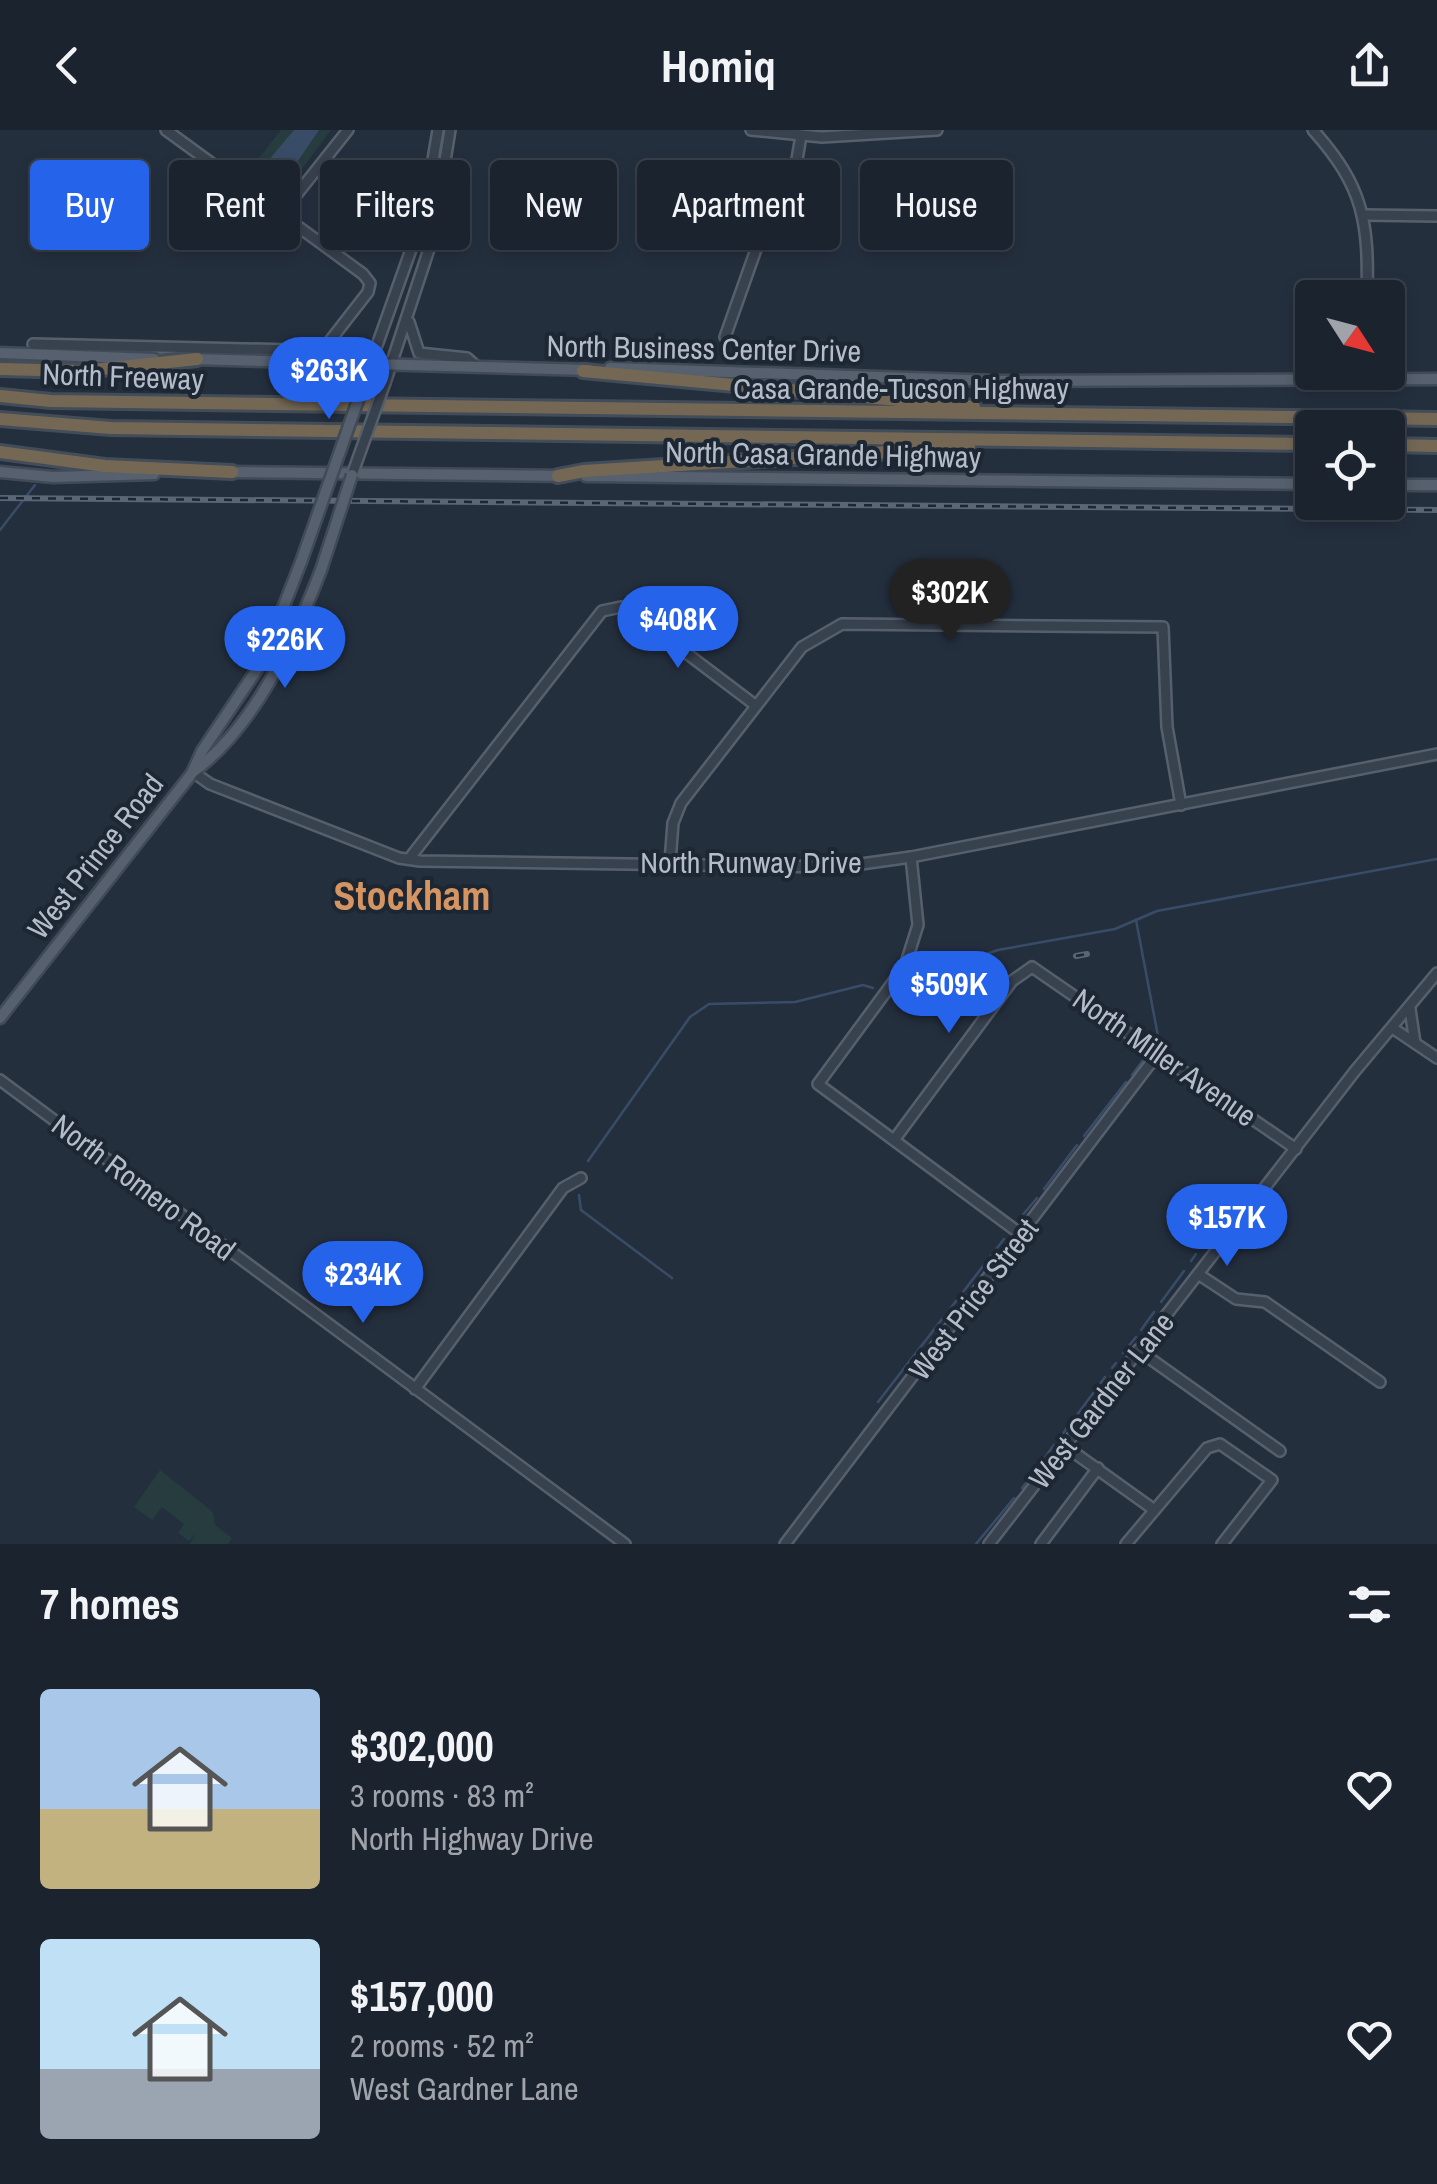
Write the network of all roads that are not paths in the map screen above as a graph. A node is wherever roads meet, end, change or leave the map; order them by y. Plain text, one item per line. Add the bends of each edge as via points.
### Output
1 (166, 130) edge
2 (348, 130) edge
3 (438, 130) edge
4 (450, 130) edge
5 (751, 130) edge
6 (936, 130) edge
7 (1312, 130) edge
8 (801, 136) junction
9 (208, 160) edge
10 (300, 190) edge
11 (1364, 215) junction
12 (1437, 216) edge
13 (300, 227) edge
14 (1366, 280) edge
15 (410, 310) junction
16 (725, 337) dead end
17 (33, 344) dead end
18 (0, 353) edge
19 (197, 359) junction
20 (370, 365) junction
21 (390, 365) junction
22 (478, 368) junction
23 (0, 369) edge
24 (583, 371) junction
25 (1295, 376) edge
26 (1405, 377) edge
27 (1437, 379) edge
28 (0, 396) edge
29 (364, 406) joint
30 (1051, 414) junction
31 (0, 419) edge
32 (1437, 419) edge
33 (356, 431) joint
34 (1060, 442) junction
35 (1295, 444) edge
36 (1405, 445) edge
37 (1437, 446) edge
38 (0, 452) edge
39 (0, 472) edge
40 (232, 472) junction
41 (332, 475) junction
42 (352, 475) junction
43 (558, 476) junction
44 (1295, 484) edge
45 (1405, 485) edge
46 (1437, 485) edge
47 (755, 705) junction
48 (1437, 754) edge
49 (193, 772) junction
50 (1182, 805) junction
51 (911, 858) junction
52 (409, 859) junction
53 (670, 862) junction
54 (1437, 973) edge
55 (1410, 1009) junction
56 (0, 1018) edge
57 (1394, 1029) junction
58 (1416, 1043) junction
59 (1159, 1052) junction
60 (1437, 1058) edge
61 (0, 1080) edge
62 (894, 1140) junction
63 (1296, 1149) junction
64 (581, 1178) dead end
65 (1022, 1235) junction
66 (1198, 1274) junction
67 (1138, 1350) junction
68 (1380, 1382) dead end
69 (415, 1390) junction
70 (1066, 1446) junction
71 (1280, 1451) dead end
72 (1098, 1468) junction
73 (1153, 1509) junction
74 (624, 1544) edge
75 (785, 1544) edge
76 (988, 1544) edge
77 (1041, 1544) edge
78 (1126, 1544) edge
79 (1222, 1544) edge

1 - 9 street
2 - 10 street
3 - 20 street, West Prince Road via 424,214
4 - 15 street, West Prince Road via 442,201
5 - 8 street
6 - 8 street
7 - 11 street via 1350,175
8 - 16 street via 794,171 765,224
11 - 12 street
11 - 14 street
13 - 17 street via 370,282 326,346
15 - 21 street, West Prince Road
15 - 22 street via 409,330 419,353 466,358
18 - 19 main road, North Business Center Drive
19 - 20 main road, North Business Center Drive
19 - 23 highway via 83,371
20 - 21 main road, North Business Center Drive
20 - 41 main road, West Prince Road, bridge
21 - 22 main road, North Business Center Drive
21 - 42 street, West Prince Road, bridge
22 - 24 main road, North Business Center Drive
24 - 25 main road, North Business Center Drive via 998,381
24 - 30 highway
26 - 27 main road, North Business Center Drive
28 - 29 highway, North Freeway
29 - 30 highway, Casa Grande-Tucson Highway
30 - 32 highway, Casa Grande-Tucson Highway
31 - 33 highway, North Freeway via 110,428
33 - 34 highway, Casa Grande-Tucson Highway
34 - 35 highway, Casa Grande-Tucson Highway
34 - 43 highway
36 - 37 highway
38 - 40 highway
39 - 40 main road, North Casa Grande Highway
40 - 41 main road, North Casa Grande Highway
41 - 42 main road, North Casa Grande Highway, bridge
41 - 49 main road, West Prince Road, bridge via 262,662
42 - 43 main road, North Casa Grande Highway
42 - 49 main road, West Prince Road, bridge via 322,570 262,691 212,758
43 - 44 main road, North Casa Grande Highway
45 - 46 main road
47 - 50 street via 808,640 842,624 1163,626 1167,728
47 - 52 street via 632,612 610,608 583,630
47 - 53 street via 681,803
48 - 50 street, North Runway Drive
49 - 52 street, North Runway Drive
49 - 56 main road, West Prince Road
50 - 51 street, North Runway Drive
51 - 53 street, North Runway Drive via 840,867
51 - 62 street via 918,925 905,966 818,1084
52 - 53 street, North Runway Drive
54 - 55 street, West Gardner Lane
55 - 57 street, West Gardner Lane
55 - 58 street
57 - 58 street
57 - 63 street, West Gardner Lane
58 - 60 street
59 - 62 street, North Miller Avenue via 1032,966 1012,982
59 - 63 street, North Miller Avenue
59 - 65 street, West Price Street
61 - 69 street, North Romero Road
62 - 65 street
63 - 66 street, West Gardner Lane
64 - 69 street via 564,1188
65 - 75 street, West Price Street
66 - 67 street, West Gardner Lane
66 - 68 street via 1236,1298 1265,1302
67 - 70 street, West Gardner Lane
67 - 71 street
69 - 74 street, North Romero Road
70 - 72 street
70 - 76 street, West Gardner Lane
72 - 73 street
72 - 77 street
73 - 78 street
73 - 79 street via 1217,1444 1272,1480

